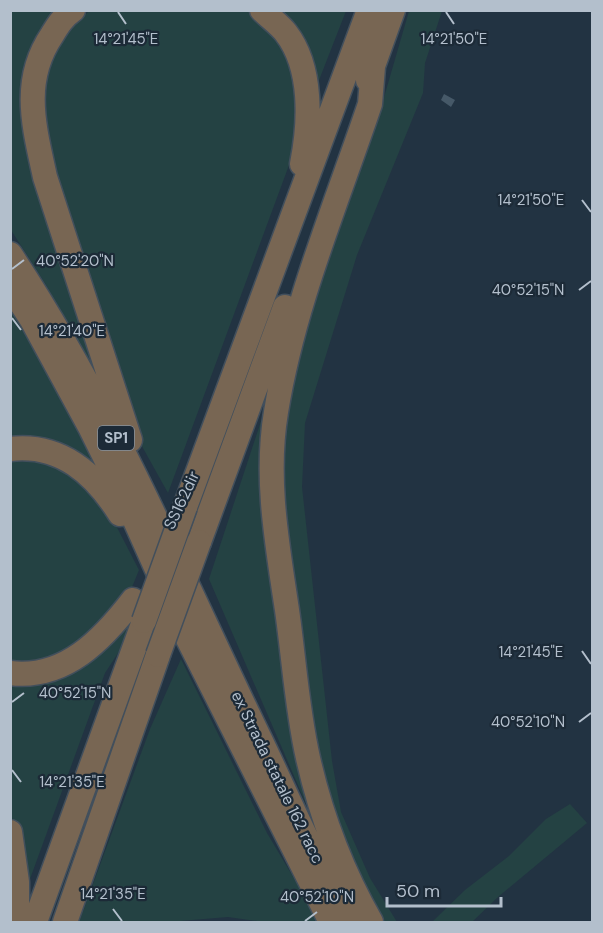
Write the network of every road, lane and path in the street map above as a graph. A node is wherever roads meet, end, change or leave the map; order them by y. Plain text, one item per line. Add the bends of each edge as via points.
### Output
1 (73, 10) edge
2 (262, 10) edge
3 (369, 10) edge
4 (393, 10) edge
5 (373, 67) junction
6 (292, 220) junction
7 (10, 254) edge
8 (10, 286) edge
9 (10, 449) edge
10 (146, 494) junction
11 (182, 502) junction
12 (198, 634) junction
13 (10, 673) edge
14 (10, 832) edge
15 (17, 922) edge
16 (35, 922) edge
17 (64, 922) edge
18 (331, 922) edge
19 (353, 922) edge
20 (371, 922) edge

1 - 10 highway via 40,52 31,94 36,135 45,177
2 - 6 highway via 287,34 302,68 309,103
3 - 6 highway
4 - 5 highway
5 - 17 highway, bridge
5 - 20 highway via 370,104 290,340 270,457 272,504 308,756 324,817
6 - 11 highway, SS162dir via 206,451
7 - 10 highway, SP1 via 84,378
8 - 12 highway, SP1 via 44,340
9 - 12 highway via 37,449 62,456 98,483 130,532 161,605
10 - 12 highway, SP1
11 - 13 highway, SS162dir via 134,600 114,625 74,661 43,671
11 - 16 highway, bridge via 144,621
12 - 18 highway, ex Strada statale 162 racc
12 - 19 highway, ex Strada statale 162 racc
14 - 15 highway via 17,882

